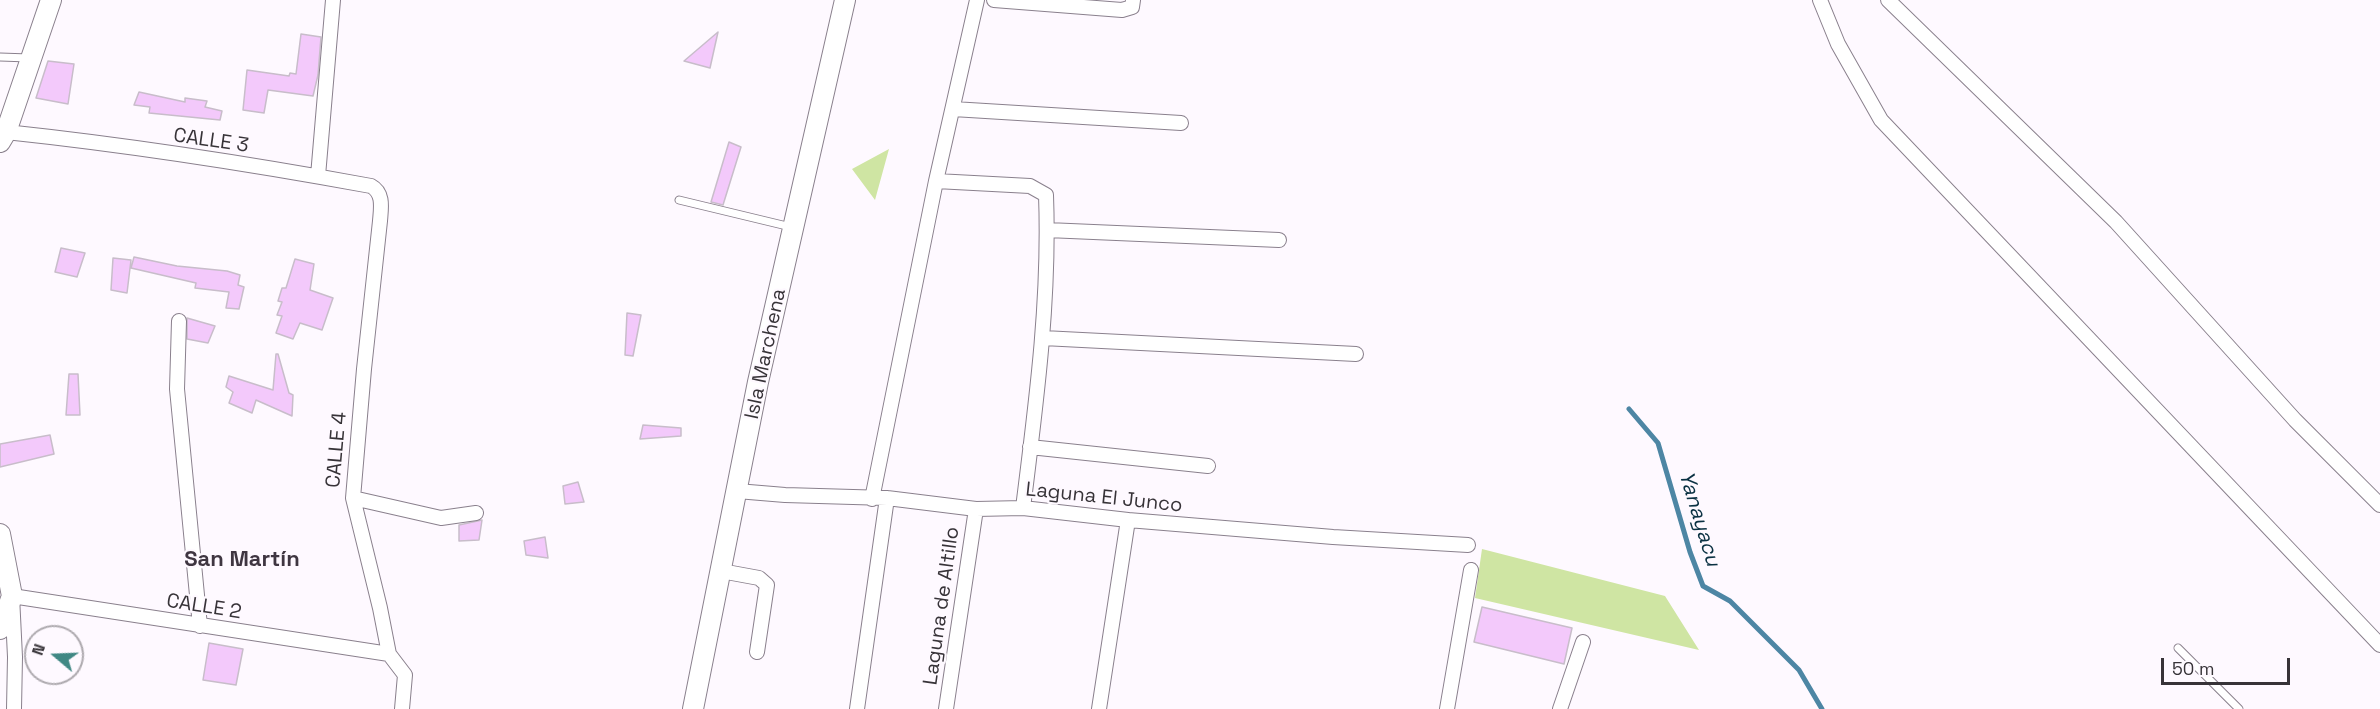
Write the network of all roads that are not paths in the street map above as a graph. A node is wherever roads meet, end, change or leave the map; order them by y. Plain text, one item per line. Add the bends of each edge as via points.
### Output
1 (51, 0) edge
2 (333, 0) edge
3 (845, 0) edge
4 (977, 0) edge
5 (994, 0) edge
6 (1133, 0) edge
7 (1820, 0) edge
8 (1888, 0) edge
9 (0, 57) edge
10 (31, 58) junction
11 (953, 109) junction
12 (1181, 123) dead end
13 (3, 137) edge
14 (318, 176) junction
15 (936, 181) junction
16 (679, 200) dead end
17 (380, 221) joint
18 (794, 227) junction
19 (1047, 230) junction
20 (1279, 240) dead end
21 (178, 321) dead end
22 (1043, 338) junction
23 (1356, 354) dead end
24 (1030, 447) junction
25 (1208, 466) dead end
26 (737, 490) junction
27 (352, 498) junction
28 (872, 498) junction
29 (887, 498) junction
30 (2380, 505) edge
31 (1023, 508) junction
32 (976, 509) junction
33 (476, 513) dead end
34 (1128, 520) junction
35 (0, 534) edge
36 (1468, 544) dead end
37 (1471, 570) dead end
38 (721, 572) junction
39 (12, 596) junction
40 (200, 626) junction
41 (0, 629) edge
42 (1583, 642) dead end
43 (2380, 645) edge
44 (2178, 648) dead end
45 (757, 652) dead end
46 (389, 654) junction
47 (14, 709) edge
48 (402, 709) edge
49 (693, 709) edge
50 (857, 709) edge
51 (946, 709) edge
52 (1099, 709) edge
53 (1447, 709) edge
54 (1560, 709) edge
55 (2239, 709) edge

1 - 10 street
2 - 14 street
3 - 18 street, Isla Marchena
4 - 11 street
5 - 6 street via 1122,10 1132,7
7 - 43 street via 1838,44 1881,120
8 - 30 street via 2116,222 2295,420
9 - 10 lane
10 - 13 street
11 - 12 street
11 - 15 street
13 - 14 street, CALLE 3 via 74,140
14 - 17 street, CALLE 3 via 375,188 381,198
15 - 19 street via 1030,186 1046,195
15 - 28 street
16 - 18 lane
17 - 27 street, CALLE 4
18 - 26 street, Isla Marchena
19 - 20 street
19 - 22 street
21 - 40 street via 177,389
22 - 23 street
22 - 24 street
24 - 25 street
24 - 31 street
26 - 28 street, Laguna El Junco
26 - 38 street, Isla Marchena
27 - 33 street via 441,518
27 - 46 street, CALLE 4
28 - 29 street, Laguna El Junco
29 - 32 street, Laguna El Junco
29 - 50 street
31 - 32 street, Laguna El Junco
31 - 34 street, Laguna El Junco
32 - 51 street, Laguna de Altillo
34 - 36 street, Laguna El Junco
34 - 52 street
35 - 39 street
37 - 53 street
38 - 45 street via 765,580
38 - 49 street, Isla Marchena
39 - 40 street, CALLE 2
39 - 41 street
39 - 47 street
40 - 46 street, CALLE 2
42 - 54 street
44 - 55 lane
46 - 48 street, CALLE 4 via 405,675

